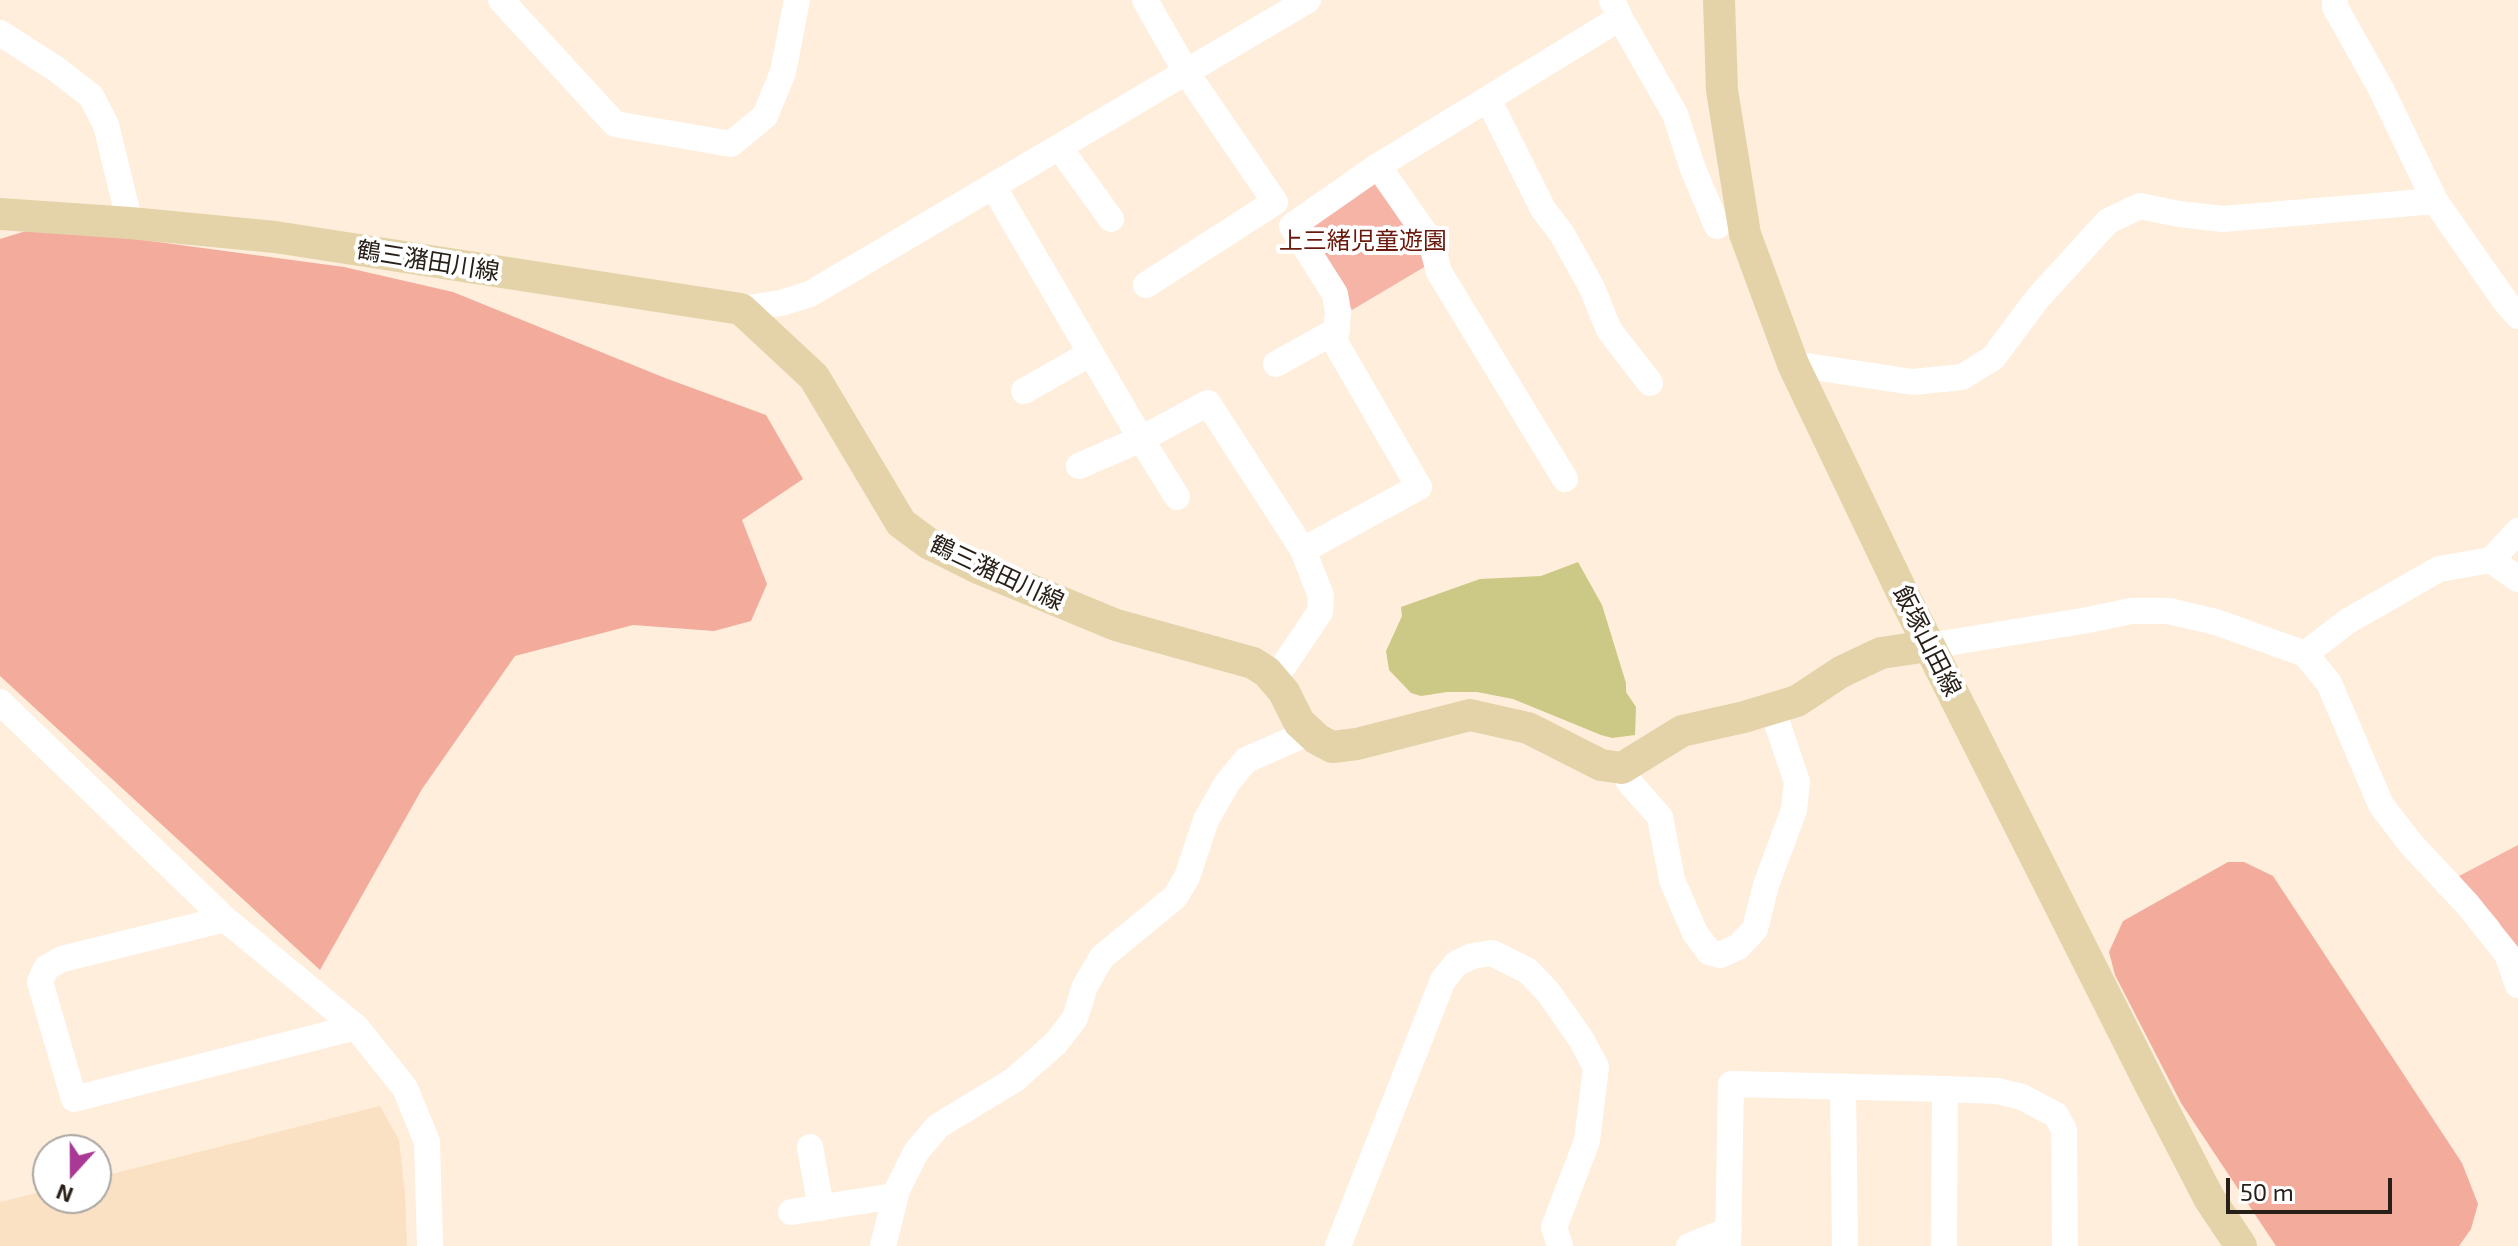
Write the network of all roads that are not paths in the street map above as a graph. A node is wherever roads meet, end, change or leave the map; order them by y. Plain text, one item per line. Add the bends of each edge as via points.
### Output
1 (501, 0) edge
2 (797, 0) edge
3 (1145, 0) edge
4 (1308, 0) edge
5 (1719, 0) edge
6 (2335, 0) edge
7 (1616, 9) edge
8 (0, 33) edge
9 (1186, 72) junction
10 (1488, 99) junction
11 (1059, 147) junction
12 (1378, 166) junction
13 (993, 186) junction
14 (2435, 201) junction
15 (0, 214) edge
16 (1111, 219) dead end
17 (130, 223) junction
18 (1717, 226) dead end
19 (1146, 285) dead end
20 (741, 309) junction
21 (2518, 316) edge
22 (1337, 330) junction
23 (1091, 353) junction
24 (1276, 364) dead end
25 (1793, 364) junction
26 (1650, 383) dead end
27 (1024, 391) dead end
28 (1141, 439) junction
29 (1079, 466) dead end
30 (1565, 479) dead end
31 (1177, 497) dead end
32 (2518, 531) edge
33 (1303, 550) junction
34 (2491, 560) junction
35 (2518, 579) edge
36 (1929, 646) junction
37 (2305, 654) junction
38 (1274, 680) junction
39 (0, 702) edge
40 (1772, 708) junction
41 (1310, 732) junction
42 (1622, 768) junction
43 (225, 919) junction
44 (2518, 985) edge
45 (356, 1027) junction
46 (1843, 1087) junction
47 (1945, 1089) junction
48 (810, 1147) dead end
49 (895, 1196) junction
50 (821, 1208) junction
51 (791, 1212) dead end
52 (1728, 1238) edge
53 (430, 1246) edge
54 (883, 1246) edge
55 (1338, 1246) edge
56 (1560, 1246) edge
57 (1689, 1246) edge
58 (1845, 1246) edge
59 (1944, 1246) edge
60 (2065, 1246) edge
61 (2241, 1246) edge

1 - 2 street via 615,124 731,144 765,116 783,72
3 - 9 street
4 - 9 street
5 - 25 main road, 飯塚山田線 via 1722,90 1745,234
6 - 14 street
7 - 10 street
7 - 18 street via 1675,114
8 - 17 street via 91,96 106,125
9 - 11 street
9 - 19 street via 1275,202
10 - 12 street
10 - 26 street via 1543,209 1592,288 1609,330
11 - 13 street
11 - 16 street
12 - 22 street via 1292,226 1335,294
12 - 30 street via 1431,242 1439,272
13 - 20 street via 810,294
13 - 23 street
14 - 21 street
14 - 25 street via 2223,219 2140,206 2108,221 2037,299 1993,358 1962,377 1913,382
15 - 17 main road, 鶴三潴田川線
17 - 20 main road, 鶴三潴田川線 via 275,237
20 - 38 main road, 鶴三潴田川線 via 814,377 901,523 928,543 1116,625 1253,663
22 - 24 street
22 - 33 street via 1335,342 1419,487
23 - 27 street
23 - 28 street
25 - 36 main road, 飯塚山田線
28 - 29 street
28 - 31 street
28 - 33 street via 1208,403
32 - 34 street
33 - 38 street via 1321,596 1320,612
34 - 35 street
34 - 37 street via 2439,569 2348,621
36 - 37 street via 2131,611 2169,611
36 - 40 main road via 1881,653 1797,701
36 - 61 main road, 飯塚山田線 via 2209,1198
37 - 44 street via 2329,683 2381,805 2507,954
38 - 41 main road, 鶴三潴田川線
39 - 43 street
40 - 42 main road via 1682,731
40 - 42 street via 1797,782 1794,810 1755,929 1738,947 1720,955 1709,952 1695,933 1672,880 1660,817
41 - 42 main road via 1332,747 1470,715 1528,728 1601,765
41 - 49 street via 1246,760 1206,820 1175,897 1102,957 1075,1018 1056,1043 1014,1080 938,1126 916,1152
43 - 45 street
43 - 45 street via 62,959 46,968 40,982 74,1099
45 - 53 street via 405,1088 427,1142
46 - 47 street
46 - 52 street via 1731,1084
46 - 58 street
47 - 59 street
47 - 60 street via 2022,1097 2056,1115 2064,1130
48 - 50 street
49 - 50 street
49 - 54 street
50 - 51 street
52 - 57 street
55 - 56 street via 1443,980 1456,964 1492,953 1528,971 1548,992 1596,1067 1587,1141 1554,1227

